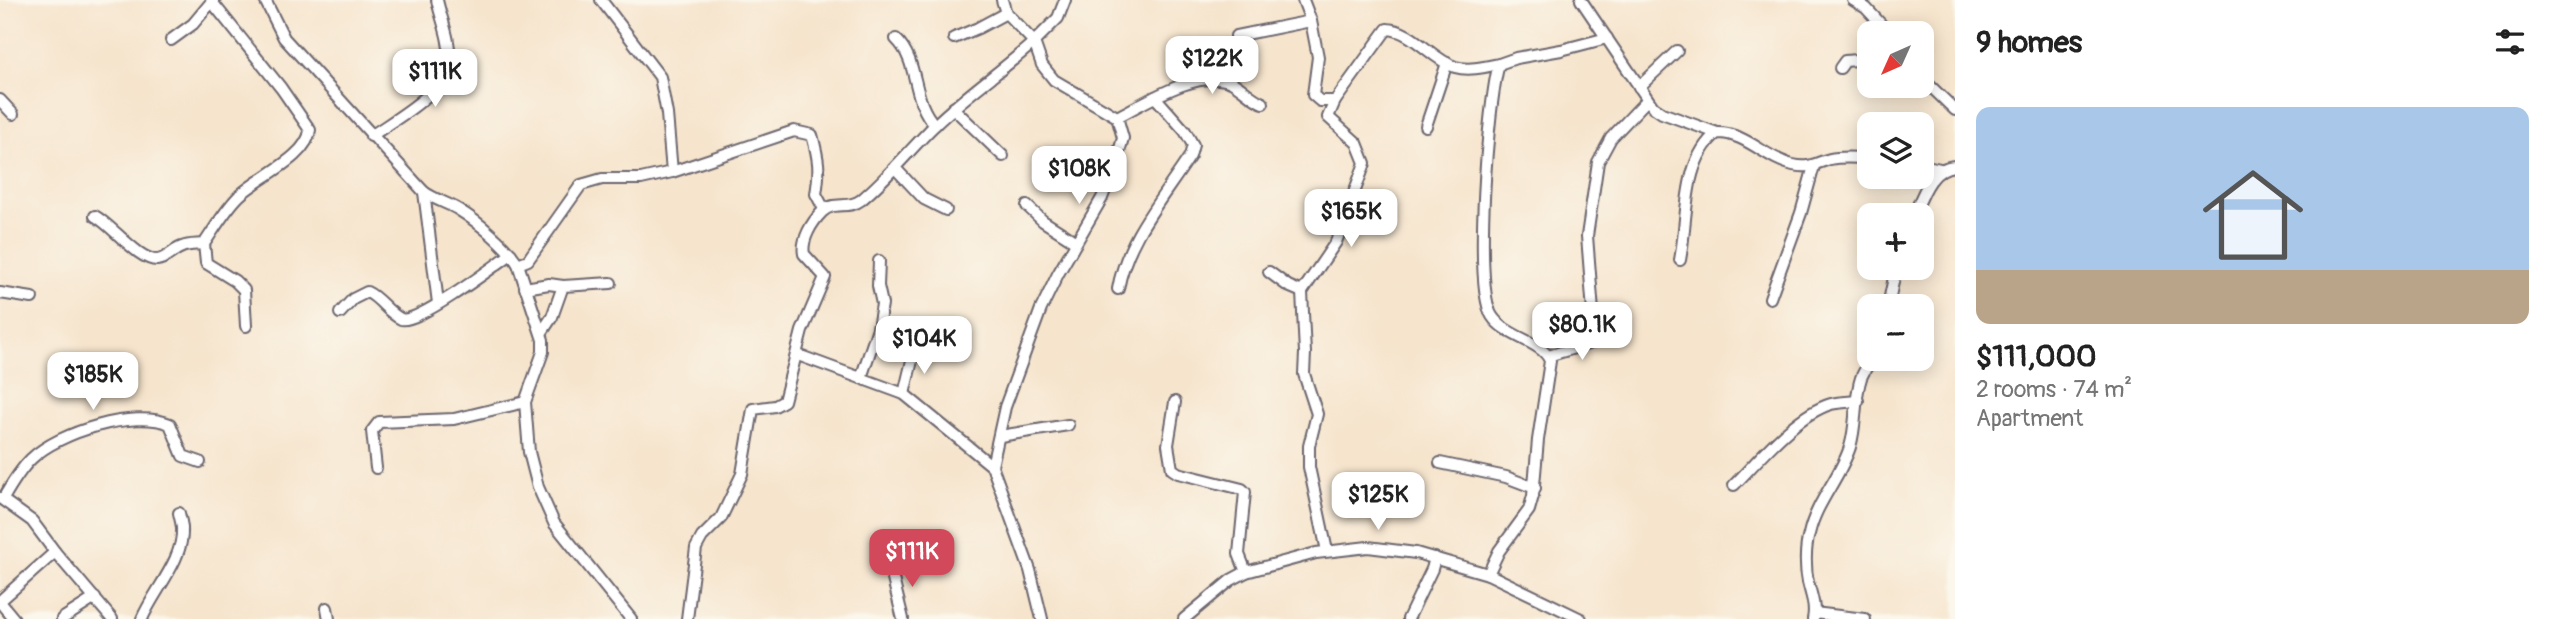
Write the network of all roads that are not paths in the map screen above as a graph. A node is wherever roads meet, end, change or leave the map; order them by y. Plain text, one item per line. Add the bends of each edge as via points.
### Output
1 (265, 0) edge
2 (437, 0) edge
3 (601, 0) edge
4 (1002, 0) edge
5 (1065, 0) edge
6 (1303, 0) edge
7 (1581, 0) edge
8 (1853, 0) edge
9 (212, 1) edge
10 (1868, 4) edge
11 (1006, 13) junction
12 (1311, 21) junction
13 (1880, 21) edge
14 (1236, 36) dead end
15 (896, 38) dead end
16 (954, 38) dead end
17 (1607, 38) junction
18 (171, 40) dead end
19 (1034, 42) junction
20 (1677, 51) dead end
21 (1857, 60) edge
22 (1447, 63) junction
23 (1499, 64) junction
24 (1840, 68) dead end
25 (1639, 88) junction
26 (1934, 90) edge
27 (1156, 97) junction
28 (0, 100) edge
29 (1647, 100) junction
30 (1335, 101) junction
31 (1264, 103) dead end
32 (953, 108) junction
33 (1955, 110) edge
34 (13, 114) dead end
35 (1117, 117) junction
36 (935, 125) junction
37 (1426, 126) dead end
38 (1717, 133) junction
39 (371, 136) junction
40 (1003, 156) dead end
41 (1857, 158) edge
42 (1814, 166) junction
43 (1955, 166) edge
44 (1934, 168) edge
45 (895, 169) junction
46 (1940, 169) junction
47 (672, 172) junction
48 (424, 192) junction
49 (1920, 203) edge
50 (1027, 206) dead end
51 (824, 209) junction
52 (946, 210) dead end
53 (95, 216) dead end
54 (1076, 242) junction
55 (204, 244) junction
56 (511, 254) junction
57 (1680, 260) dead end
58 (878, 261) dead end
59 (518, 264) junction
60 (1269, 272) dead end
61 (611, 283) dead end
62 (563, 286) junction
63 (525, 288) junction
64 (1118, 289) dead end
65 (1302, 292) junction
66 (0, 293) edge
67 (32, 298) dead end
68 (1770, 298) dead end
69 (438, 303) junction
70 (340, 313) dead end
71 (246, 326) dead end
72 (542, 332) junction
73 (914, 352) dead end
74 (798, 355) junction
75 (1548, 356) junction
76 (1864, 371) edge
77 (861, 378) junction
78 (904, 394) junction
79 (1858, 401) junction
80 (525, 402) junction
81 (1175, 402) dead end
82 (1068, 425) dead end
83 (1000, 436) junction
84 (200, 462) dead end
85 (1440, 463) dead end
86 (992, 466) junction
87 (376, 468) dead end
88 (1734, 485) dead end
89 (1535, 488) junction
90 (1, 498) edge
91 (178, 513) dead end
92 (1327, 551) junction
93 (55, 552) junction
94 (1435, 558) junction
95 (890, 567) dead end
96 (1246, 572) junction
97 (1488, 574) junction
98 (95, 598) junction
99 (0, 602) edge
100 (1814, 616) edge
101 (14, 619) edge
102 (62, 619) edge
103 (112, 619) edge
104 (142, 619) edge
105 (631, 619) edge
106 (687, 619) edge
107 (903, 619) edge
108 (1042, 619) edge
109 (1184, 619) edge
110 (1408, 619) edge
111 (1581, 619) edge
112 (1865, 619) edge

1 - 39 street via 284,38
2 - 39 street via 448,52 446,68 425,97
3 - 47 street via 660,77
4 - 11 street
5 - 19 street via 1058,18
6 - 12 street
7 - 17 street
8 - 10 street
9 - 18 street via 193,24
9 - 55 street via 281,88 310,134 288,160 238,197
10 - 13 street
11 - 16 street
11 - 19 street
12 - 14 street
12 - 30 street via 1318,57 1312,92 1320,101
15 - 36 street via 911,62 925,115
17 - 23 street
17 - 25 street
19 - 32 street
19 - 35 street via 1042,65 1054,80
20 - 25 street
21 - 24 street via 1845,61
22 - 23 street via 1469,68
22 - 30 street via 1408,36 1387,29
22 - 37 street
23 - 75 street via 1485,191 1486,301 1499,326
25 - 29 street
26 - 33 street
27 - 31 street via 1192,82 1220,79
27 - 35 street
27 - 64 street via 1193,145 1130,246
28 - 34 street
29 - 38 street via 1662,113
29 - 75 street via 1611,138 1598,162 1587,236 1595,337
30 - 65 street via 1329,119 1360,148 1365,169 1336,242
32 - 36 street
32 - 40 street
35 - 54 street via 1123,138 1117,159 1102,198
36 - 45 street
38 - 42 street via 1735,136 1780,161
38 - 57 street via 1706,142 1696,162
39 - 48 street
41 - 42 street via 1831,159
42 - 68 street
43 - 46 street
44 - 46 street
45 - 51 street via 856,203
45 - 52 street via 924,199
46 - 49 street
47 - 51 street via 794,131 806,132 812,135 817,154 820,178 816,194
47 - 59 street via 581,185 528,260
48 - 56 street via 458,209
48 - 69 street
50 - 54 street
51 - 74 street via 803,245 806,258 825,277 806,321
53 - 55 street via 155,260 181,247
54 - 83 street via 1031,331
55 - 71 street via 206,263 244,290
56 - 59 street
56 - 69 street
58 - 77 street via 882,304
59 - 63 street
60 - 65 street
61 - 62 street
62 - 63 street
62 - 72 street
63 - 72 street
65 - 92 street via 1304,374 1317,414 1309,467
66 - 67 street
69 - 70 street via 403,320 367,292
72 - 80 street via 543,352
73 - 78 street
74 - 77 street
74 - 106 street via 784,401 753,409 742,474 720,518 696,548
75 - 89 street
76 - 79 street
77 - 78 street
78 - 86 street
79 - 88 street via 1831,404 1811,414
79 - 100 street via 1842,469 1808,535 1807,581
80 - 87 street via 454,419 379,422 372,431
80 - 105 street via 529,452 554,523
81 - 96 street via 1168,445 1172,469 1245,492 1239,554
82 - 83 street
83 - 86 street
84 - 90 street via 183,456 170,424 136,418 48,445
85 - 89 street
86 - 108 street via 1030,569
89 - 97 street via 1529,510
90 - 93 street via 32,521
91 - 104 street via 183,530 178,548
92 - 94 street via 1368,547
92 - 96 street
93 - 98 street
93 - 99 street
94 - 97 street
94 - 110 street
95 - 107 street
96 - 109 street
97 - 111 street
98 - 102 street
98 - 103 street
99 - 101 street
100 - 112 street

